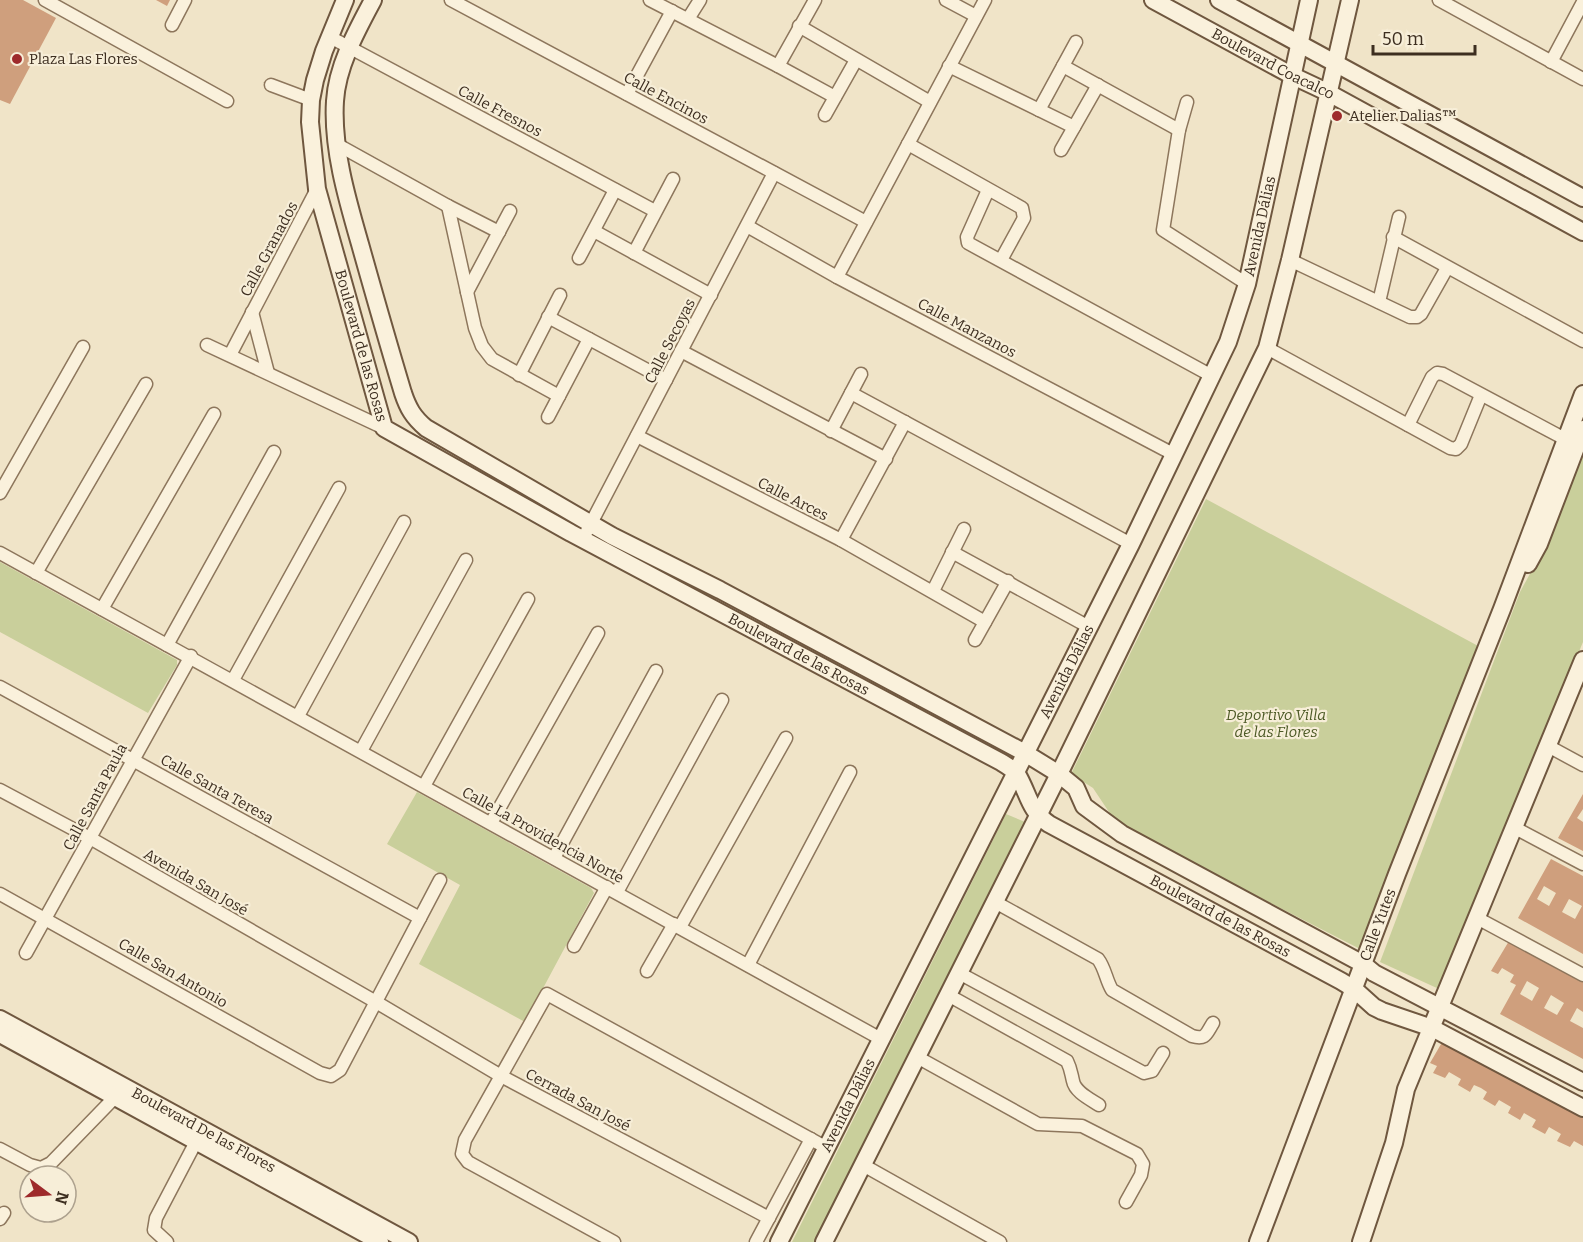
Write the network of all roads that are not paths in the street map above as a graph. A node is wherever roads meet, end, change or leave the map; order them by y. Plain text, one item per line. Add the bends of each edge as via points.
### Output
1 (45, 0) edge
2 (185, 0) edge
3 (345, 0) edge
4 (373, 0) edge
5 (451, 0) edge
6 (651, 0) edge
7 (700, 0) edge
8 (815, 0) edge
9 (946, 0) edge
10 (985, 0) edge
11 (1153, 0) edge
12 (1220, 0) edge
13 (1309, 0) edge
14 (1350, 0) edge
15 (1439, 0) edge
16 (1583, 2) edge
17 (672, 11) junction
18 (976, 16) junction
19 (1580, 16) edge
20 (688, 19) junction
21 (171, 25) dead end
22 (799, 26) junction
23 (330, 37) junction
24 (1076, 42) dead end
25 (1300, 43) junction
26 (350, 47) junction
27 (856, 60) junction
28 (1551, 62) junction
29 (1336, 63) junction
30 (778, 66) junction
31 (949, 66) junction
32 (1063, 66) junction
33 (1293, 76) junction
34 (1583, 79) edge
35 (271, 85) dead end
36 (1098, 85) junction
37 (1327, 92) junction
38 (627, 94) junction
39 (835, 97) junction
40 (311, 100) junction
41 (227, 101) dead end
42 (930, 102) junction
43 (1187, 102) dead end
44 (1039, 110) junction
45 (825, 115) dead end
46 (1074, 126) junction
47 (1179, 130) junction
48 (908, 144) junction
49 (338, 145) junction
50 (1061, 150) dead end
51 (774, 173) junction
52 (673, 179) dead end
53 (317, 189) junction
54 (615, 190) junction
55 (988, 190) junction
56 (1583, 198) edge
57 (448, 207) junction
58 (510, 211) dead end
59 (655, 211) junction
60 (1400, 217) dead end
61 (866, 222) junction
62 (747, 226) junction
63 (594, 231) junction
64 (499, 232) junction
65 (1583, 232) edge
66 (1393, 237) junction
67 (634, 253) junction
68 (579, 258) dead end
69 (1001, 260) junction
70 (1290, 260) junction
71 (1447, 268) junction
72 (837, 277) junction
73 (1246, 284) junction
74 (467, 292) junction
75 (560, 295) dead end
76 (711, 295) junction
77 (1379, 302) junction
78 (252, 312) junction
79 (548, 317) junction
80 (590, 339) junction
81 (1583, 341) edge
82 (207, 345) dead end
83 (83, 347) dead end
84 (1267, 348) junction
85 (681, 351) junction
86 (230, 355) junction
87 (268, 373) junction
88 (861, 374) dead end
89 (519, 375) junction
90 (1212, 376) junction
91 (666, 380) junction
92 (146, 384) dead end
93 (851, 393) junction
94 (1583, 394) edge
95 (1481, 395) junction
96 (559, 396) junction
97 (214, 414) dead end
98 (548, 417) dead end
99 (905, 422) junction
100 (1408, 425) junction
101 (384, 428) junction
102 (1583, 429) edge
103 (831, 431) junction
104 (637, 436) junction
105 (1565, 439) junction
106 (274, 452) dead end
107 (1175, 455) junction
108 (886, 459) junction
109 (339, 488) dead end
110 (0, 493) edge
111 (404, 522) dead end
112 (592, 523) junction
113 (964, 529) dead end
114 (583, 539) junction
115 (841, 540) junction
116 (1131, 544) junction
117 (952, 552) junction
118 (0, 553) edge
119 (466, 560) dead end
120 (36, 573) junction
121 (1008, 581) junction
122 (933, 591) junction
123 (528, 599) dead end
124 (102, 609) junction
125 (1502, 609) junction
126 (985, 622) junction
127 (1089, 627) junction
128 (598, 633) dead end
129 (975, 640) dead end
130 (167, 645) junction
131 (191, 656) junction
132 (1582, 664) edge
133 (656, 670) dead end
134 (233, 680) junction
135 (0, 687) edge
136 (722, 700) dead end
137 (298, 716) junction
138 (786, 738) dead end
139 (1548, 746) junction
140 (361, 751) junction
141 (1025, 753) junction
142 (132, 760) junction
143 (1583, 765) edge
144 (850, 772) dead end
145 (1016, 772) junction
146 (1059, 774) junction
147 (424, 786) junction
148 (0, 790) edge
149 (1038, 816) junction
150 (491, 823) junction
151 (1515, 828) junction
152 (90, 838) junction
153 (554, 858) junction
154 (1583, 864) edge
155 (440, 880) dead end
156 (612, 890) junction
157 (0, 894) edge
158 (995, 902) junction
159 (45, 918) junction
160 (420, 918) junction
161 (1477, 918) junction
162 (677, 926) junction
163 (574, 946) dead end
164 (26, 953) dead end
165 (1363, 964) junction
166 (748, 965) junction
167 (647, 971) dead end
168 (959, 973) junction
169 (1583, 975) edge
170 (1354, 989) junction
171 (948, 995) junction
172 (376, 1002) junction
173 (1440, 1006) junction
174 (0, 1019) edge
175 (1213, 1023) dead end
176 (1432, 1028) junction
177 (0, 1034) edge
178 (881, 1039) junction
179 (1163, 1053) dead end
180 (917, 1057) junction
181 (501, 1076) junction
182 (1583, 1082) edge
183 (120, 1093) junction
184 (1099, 1105) dead end
185 (1583, 1108) edge
186 (199, 1136) junction
187 (811, 1139) junction
188 (827, 1148) junction
189 (0, 1149) edge
190 (862, 1165) junction
191 (1126, 1202) dead end
192 (769, 1218) junction
193 (167, 1242) edge
194 (380, 1242) edge
195 (409, 1242) edge
196 (614, 1242) edge
197 (756, 1242) edge
198 (779, 1242) edge
199 (824, 1242) edge
200 (1000, 1242) edge
201 (1258, 1242) edge
202 (1361, 1242) edge

1 - 41 street
2 - 21 street
3 - 23 main road, Boulevard de las Rosas
4 - 26 main road, Boulevard de las Rosas
5 - 38 street, Calle Encinos
6 - 17 street
7 - 20 street
8 - 22 street
9 - 18 street
10 - 18 street
11 - 33 main road, Boulevard Coacalco
12 - 25 main road, Boulevard Coacalco
13 - 25 main road, Avenida Dálias
14 - 29 main road
15 - 28 street
16 - 19 street
17 - 20 street
17 - 38 street
18 - 31 street
19 - 28 street
20 - 30 street
22 - 27 street
22 - 30 street
23 - 26 street, Calle Fresnos
23 - 40 main road, Boulevard de las Rosas
24 - 32 street
25 - 29 main road, Boulevard Coacalco
25 - 33 main road, Avenida Dálias
26 - 49 main road, Boulevard de las Rosas via 335,100
26 - 54 street, Calle Fresnos
27 - 39 street
27 - 42 street
28 - 34 street
29 - 37 main road
29 - 56 main road, Boulevard Coacalco
30 - 39 street
31 - 42 street
31 - 44 street
32 - 36 street
32 - 44 street
33 - 37 main road, Boulevard Coacalco
33 - 73 main road, Avenida Dálias
35 - 40 street
36 - 46 street
36 - 47 street
37 - 65 main road, Boulevard Coacalco
37 - 70 main road
38 - 51 street, Calle Encinos
39 - 45 street
40 - 53 main road, Boulevard de las Rosas
42 - 48 street
43 - 47 street
44 - 46 street
46 - 50 street
47 - 73 street via 1163,230
48 - 55 street
48 - 61 street
49 - 57 street
49 - 112 main road, Boulevard de las Rosas via 344,186 375,300 414,418
51 - 61 street, Calle Encinos
51 - 62 street, Calle Secoyas
52 - 59 street
53 - 78 street, Calle Granados
53 - 101 main road, Boulevard de las Rosas
54 - 59 street, Calle Fresnos
54 - 63 street
55 - 69 street via 967,237 968,243
55 - 69 street via 1025,213
57 - 64 street
57 - 74 street
58 - 64 street
59 - 67 street
60 - 66 street
61 - 72 street
62 - 72 street, Calle Manzanos
62 - 76 street, Calle Secoyas
63 - 67 street
63 - 68 street
64 - 74 street
66 - 71 street
66 - 77 street
67 - 76 street
69 - 90 street
70 - 77 street
70 - 84 main road
71 - 77 street via 1417,317
71 - 81 street
72 - 107 street, Calle Manzanos
73 - 90 main road, Avenida Dálias via 1228,342
74 - 89 street via 482,346 492,359
75 - 79 street
76 - 85 street, Calle Secoyas
78 - 86 street
78 - 87 street, Calle Granados
79 - 80 street
79 - 89 street
80 - 91 street
80 - 96 street
82 - 86 street
83 - 110 street
84 - 100 street
84 - 146 main road
85 - 91 street, Calle Secoyas
85 - 103 street
86 - 87 street
87 - 101 street
88 - 93 street
89 - 96 street
90 - 107 main road, Avenida Dálias
91 - 104 street, Calle Secoyas
92 - 120 street
93 - 99 street
93 - 103 street
94 - 105 main road, Calle Yutes
95 - 100 street via 1437,373
95 - 100 street via 1456,449
95 - 105 street
96 - 98 street
97 - 124 street
99 - 108 street
99 - 116 street
101 - 114 main road, Boulevard de las Rosas
102 - 125 main road, Calle Yutes via 1539,544
103 - 108 street
104 - 112 street, Calle Secoyas
104 - 115 street, Calle Arces
105 - 125 main road, Calle Yutes
106 - 130 street
107 - 116 main road, Avenida Dálias
108 - 115 street
109 - 134 street
111 - 137 street
112 - 114 street, Calle Secoyas
112 - 141 main road, Boulevard de las Rosas
113 - 117 street
114 - 145 main road, Boulevard de las Rosas
115 - 122 street, Calle Arces
116 - 127 main road, Avenida Dálias
117 - 121 street
117 - 122 street
118 - 120 street, Calle La Providencia Norte
119 - 140 street
120 - 124 street, Calle La Providencia Norte
121 - 126 street
121 - 127 street
122 - 126 street, Calle Arces
123 - 147 street
124 - 130 street, Calle La Providencia Norte
125 - 165 main road, Calle Yutes
126 - 129 street
127 - 141 main road, Avenida Dálias
128 - 150 street
130 - 131 street, Calle La Providencia Norte
131 - 134 street, Calle La Providencia Norte
131 - 142 street, Calle Santa Paula
132 - 139 main road
133 - 153 street
134 - 137 street, Calle La Providencia Norte
135 - 142 street, Calle Santa Teresa
136 - 156 street
137 - 140 street, Calle La Providencia Norte
138 - 162 street
139 - 143 street
139 - 151 main road
140 - 147 street, Calle La Providencia Norte
141 - 145 main road, Avenida Dálias
141 - 146 main road, Boulevard de las Rosas
142 - 152 street, Calle Santa Paula
142 - 160 street, Calle Santa Teresa
144 - 166 street
145 - 149 main road, Boulevard de las Rosas
145 - 178 main road, Avenida Dálias
146 - 149 main road
146 - 165 main road, Boulevard de las Rosas via 1076,788 1084,806 1122,834
147 - 150 street, Calle La Providencia Norte
148 - 152 street, Avenida San José
149 - 158 main road
149 - 170 main road, Boulevard de las Rosas
150 - 153 street, Calle La Providencia Norte
151 - 154 street
151 - 161 main road
152 - 159 street, Calle Santa Paula
152 - 172 street, Avenida San José
153 - 156 street, Calle La Providencia Norte
155 - 160 street
156 - 162 street, Calle La Providencia Norte
156 - 163 street
157 - 159 street, Calle San Antonio
158 - 168 main road
158 - 175 street via 1098,959 1112,990 1192,1035 1205,1036
159 - 164 street, Calle Santa Paula
159 - 172 street, Calle San Antonio via 331,1076 340,1070
160 - 172 street
161 - 169 street
161 - 173 main road
162 - 166 street, Calle La Providencia Norte
162 - 167 street
165 - 170 main road, Calle Yutes
165 - 173 main road, Boulevard de las Rosas
166 - 178 street, Calle La Providencia Norte
168 - 171 main road
168 - 179 street via 1144,1073 1152,1071
170 - 176 main road, Boulevard de las Rosas via 1374,1007
170 - 201 main road, Calle Yutes
171 - 180 main road
171 - 184 street via 1067,1061 1077,1090
172 - 181 street, Cerrada San José
173 - 176 main road
173 - 182 main road, Boulevard de las Rosas
174 - 183 main road, Boulevard De las Flores
176 - 185 main road, Boulevard de las Rosas
176 - 202 main road via 1406,1089 1394,1143
177 - 183 main road, Boulevard De las Flores
178 - 188 main road, Avenida Dálias
180 - 190 main road
180 - 191 street via 1038,1124 1083,1126 1137,1154 1143,1164 1141,1175
181 - 187 street via 547,994
181 - 192 street, Cerrada San José
181 - 196 street via 465,1140 462,1154 468,1162
183 - 186 main road, Boulevard De las Flores
183 - 189 street via 51,1163 41,1168
186 - 193 street via 156,1218 154,1230
186 - 194 main road, Boulevard De las Flores
186 - 195 main road, Boulevard De las Flores
187 - 188 street
187 - 192 street
188 - 198 main road, Avenida Dálias
190 - 199 main road
190 - 200 street
192 - 197 street

